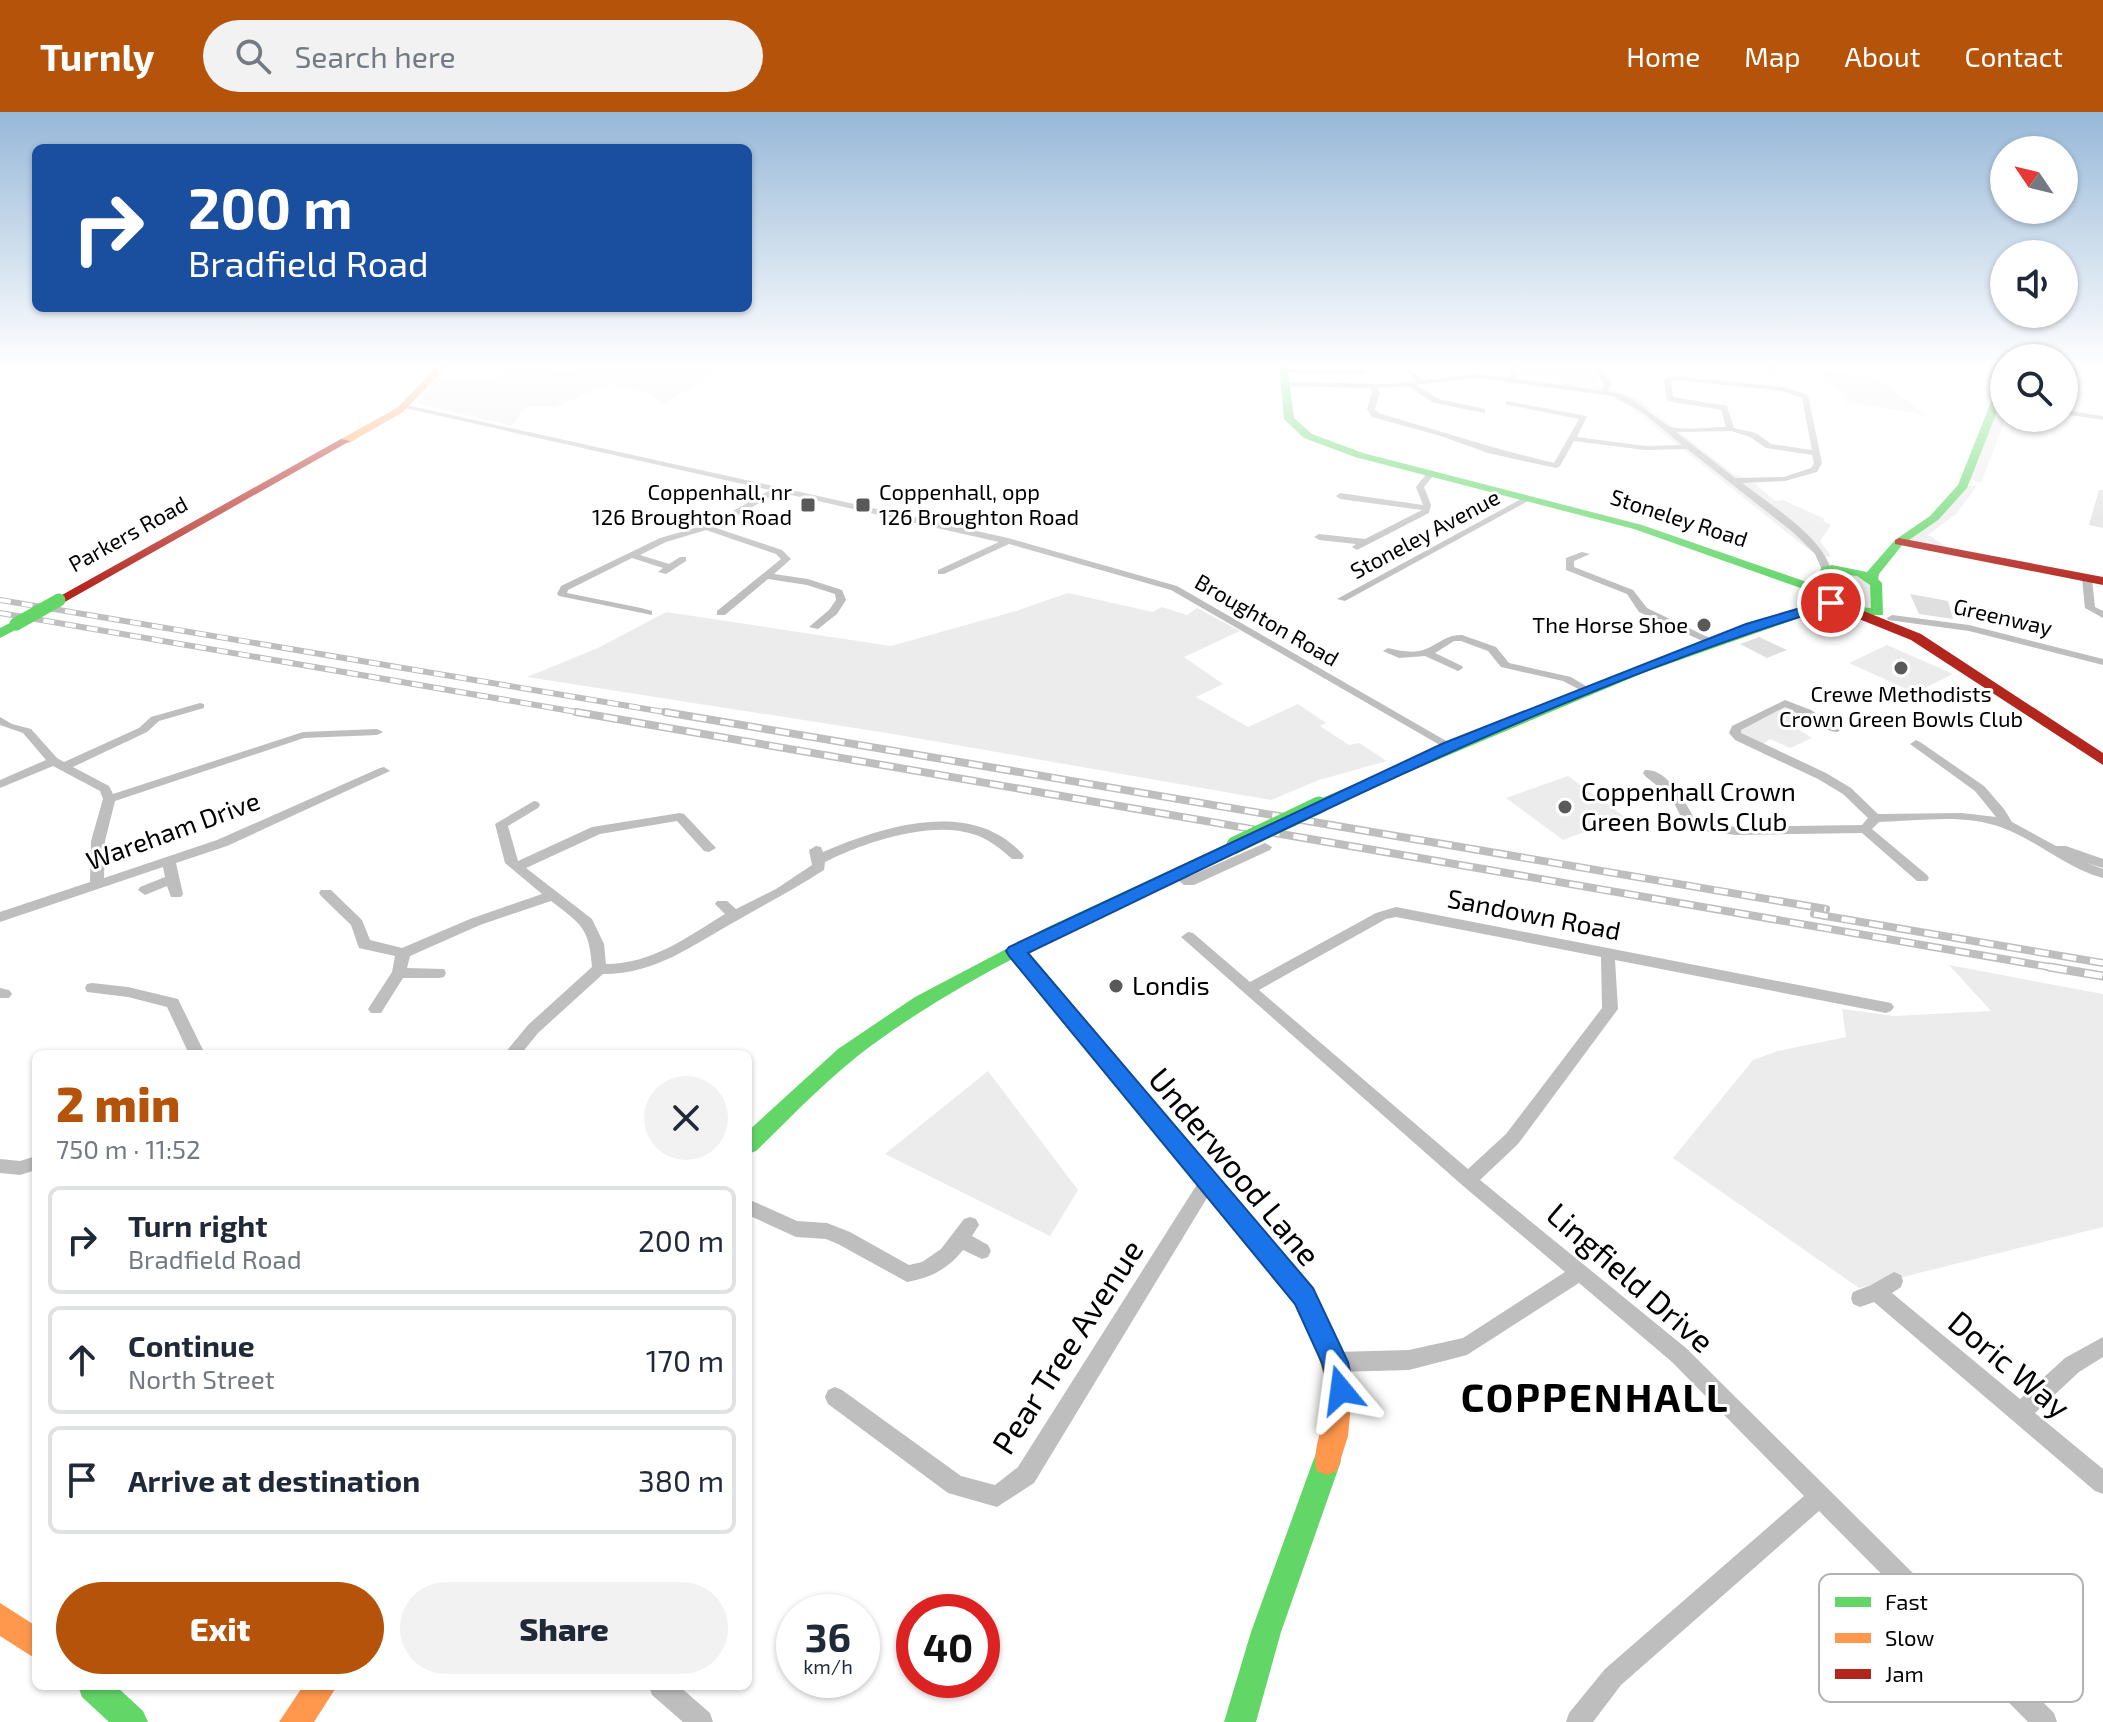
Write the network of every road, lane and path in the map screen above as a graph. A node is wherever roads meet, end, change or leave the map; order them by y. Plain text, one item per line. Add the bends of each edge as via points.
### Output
1 (344, 440) edge
2 (554, 440) edge
3 (1322, 440) edge
4 (1461, 440) edge
5 (1572, 440) edge
6 (1582, 440) edge
7 (1681, 440) edge
8 (1760, 440) edge
9 (1813, 440) edge
10 (1983, 440) edge
11 (1689, 447) junction
12 (1815, 453) junction
13 (1430, 475) junction
14 (1735, 481) junction
15 (775, 491) junction
16 (1340, 496) dead end
17 (1526, 500) junction
18 (1427, 508) junction
19 (708, 528) junction
20 (1319, 537) dead end
21 (1008, 541) junction
22 (1899, 542) junction
23 (1585, 554) dead end
24 (631, 555) junction
25 (683, 559) dead end
26 (670, 567) junction
27 (941, 572) dead end
28 (1876, 572) junction
29 (659, 574) dead end
30 (767, 576) junction
31 (2095, 580) edge
32 (1827, 581) junction
33 (636, 597) dead end
34 (1342, 599) dead end
35 (621, 604) junction
36 (1806, 611) junction
37 (648, 613) dead end
38 (721, 613) dead end
39 (1856, 613) junction
40 (1886, 613) junction
41 (2103, 615) edge
42 (814, 627) dead end
43 (8, 629) edge
44 (1916, 637) junction
45 (1713, 642) junction
46 (1388, 651) dead end
47 (1427, 653) junction
48 (2103, 662) edge
49 (1458, 668) dead end
50 (1588, 691) junction
51 (200, 706) dead end
52 (0, 720) edge
53 (312, 723) dead end
54 (1834, 730) dead end
55 (377, 732) dead end
56 (303, 735) junction
57 (1916, 744) dead end
58 (1449, 746) junction
59 (2103, 760) edge
60 (58, 764) junction
61 (384, 771) dead end
62 (359, 782) junction
63 (0, 784) edge
64 (1645, 788) dead end
65 (373, 789) dead end
66 (109, 799) junction
67 (534, 805) dead end
68 (1870, 823) junction
69 (1676, 825) dead end
70 (2007, 825) junction
71 (1692, 826) junction
72 (2035, 839) junction
73 (1265, 847) dead end
74 (709, 848) dead end
75 (1017, 856) dead end
76 (169, 862) junction
77 (2103, 864) edge
78 (516, 867) junction
79 (1178, 874) junction
80 (2103, 874) edge
81 (1922, 878) dead end
82 (172, 879) junction
83 (97, 885) junction
84 (145, 890) dead end
85 (326, 893) dead end
86 (176, 894) dead end
87 (553, 895) junction
88 (722, 904) dead end
89 (735, 915) junction
90 (0, 917) edge
91 (1188, 937) dead end
92 (1016, 951) junction
93 (403, 953) junction
94 (1608, 954) junction
95 (599, 969) junction
96 (399, 973) junction
97 (439, 973) dead end
98 (92, 988) dead end
99 (1249, 989) junction
100 (1886, 1007) dead end
101 (376, 1009) dead end
102 (195, 1050) edge
103 (515, 1050) edge
104 (752, 1141) edge
105 (32, 1164) edge
106 (0, 1166) edge
107 (1468, 1180) junction
108 (1207, 1183) junction
109 (752, 1209) edge
110 (982, 1251) dead end
111 (1580, 1272) junction
112 (1877, 1290) dead end
113 (2103, 1346) edge
114 (1335, 1362) junction
115 (835, 1397) dead end
116 (2020, 1413) junction
117 (2103, 1483) edge
118 (1819, 1497) junction
119 (1896, 1574) edge
120 (0, 1618) edge
121 (32, 1641) edge
122 (97, 1690) edge
123 (319, 1690) edge
124 (665, 1690) edge
125 (2025, 1702) edge
126 (132, 1722) edge
127 (295, 1722) edge
128 (701, 1722) edge
129 (1240, 1722) edge
130 (1578, 1722) edge
131 (2045, 1722) edge

1 - 43 street, Parkers Road, bridge
2 - 15 street, Broughton Road
3 - 13 street, Stoneley Road
4 - 5 street via 1556,466
6 - 11 street
7 - 11 street
8 - 12 street
9 - 12 street
10 - 22 street via 1958,494
11 - 14 street
12 - 14 street via 1814,470 1801,476
13 - 17 street, Stoneley Road
13 - 18 street via 1420,487
14 - 32 street via 1814,546
15 - 19 street
15 - 21 street, Broughton Road
16 - 18 street
17 - 32 street, Stoneley Road via 1649,530 1789,579
17 - 34 street, Stoneley Avenue
18 - 20 street via 1362,544
19 - 24 street via 681,533
19 - 30 street via 784,555 786,559
21 - 27 street
21 - 58 street, Broughton Road via 1174,588
22 - 28 street
22 - 31 street
23 - 45 street via 1569,560 1564,570 1630,592 1643,610
24 - 26 street
24 - 35 street via 564,588 562,594
25 - 26 street
26 - 29 street
28 - 32 street via 1848,569
28 - 40 street
30 - 38 street
30 - 42 street via 839,592 841,600 833,612
31 - 41 street via 2090,608
32 - 36 street
32 - 39 street, Stoneley Road
33 - 35 street
35 - 37 street
36 - 39 street
36 - 45 street
39 - 40 street
39 - 44 street
40 - 44 street
40 - 48 street, Greenway
44 - 59 street
45 - 50 street
46 - 47 street
47 - 49 street
47 - 50 street via 1462,638 1492,649 1505,665 1567,679
50 - 58 street
51 - 60 street via 157,715 143,730
52 - 60 street via 27,731
53 - 56 street
54 - 68 street via 1785,703 1735,733 1847,791
55 - 56 street
56 - 66 street
57 - 70 street via 1980,788
58 - 79 street, bridge
60 - 63 street
60 - 66 street via 105,789
61 - 62 street, Wareham Drive
62 - 65 street
62 - 76 street, Wareham Drive
64 - 71 street via 1654,778 1676,795
66 - 83 street via 98,841
67 - 78 street via 501,824
68 - 70 street via 1958,817
68 - 71 street via 1759,834
68 - 81 street
69 - 71 street
70 - 72 street
72 - 77 street
72 - 80 street via 2071,863
73 - 79 street via 1189,882
74 - 78 street via 680,813 597,830
75 - 89 street via 979,832 930,824 817,855 819,867
76 - 82 street
76 - 83 street, Wareham Drive
78 - 87 street
79 - 92 street
82 - 84 street
82 - 86 street
83 - 90 street, Wareham Drive
85 - 93 street via 357,923 364,944
87 - 93 street
87 - 95 street via 587,922 597,944
88 - 89 street
89 - 95 street via 660,959 626,969
91 - 99 street, Lingfield Drive
92 - 104 street via 954,982 877,1031
92 - 108 street, Underwood Lane
93 - 96 street
94 - 99 street, Sandown Road via 1396,912
94 - 100 street, Sandown Road via 1830,1002
94 - 107 street via 1610,1009 1512,1139
95 - 103 street
96 - 97 street
96 - 101 street
98 - 102 street via 173,1003
99 - 107 street, Lingfield Drive
105 - 106 street
107 - 111 street, Lingfield Drive
108 - 114 street, Underwood Lane via 1304,1296
108 - 115 street, Pear Tree Avenue via 1026,1475 997,1496 956,1485
109 - 110 street via 796,1229 844,1238 907,1274 937,1264 965,1232
111 - 114 street via 1467,1346 1409,1360
111 - 118 street, Lingfield Drive via 1679,1355
112 - 116 street, Doric Way
113 - 116 street via 2072,1365
114 - 129 street, Underwood Lane via 1341,1390 1338,1429
116 - 117 street, Doric Way
118 - 119 street, Lingfield Drive
118 - 130 street via 1613,1677
120 - 121 street
122 - 126 street
123 - 127 street
124 - 128 street
125 - 131 street, Lingfield Drive

